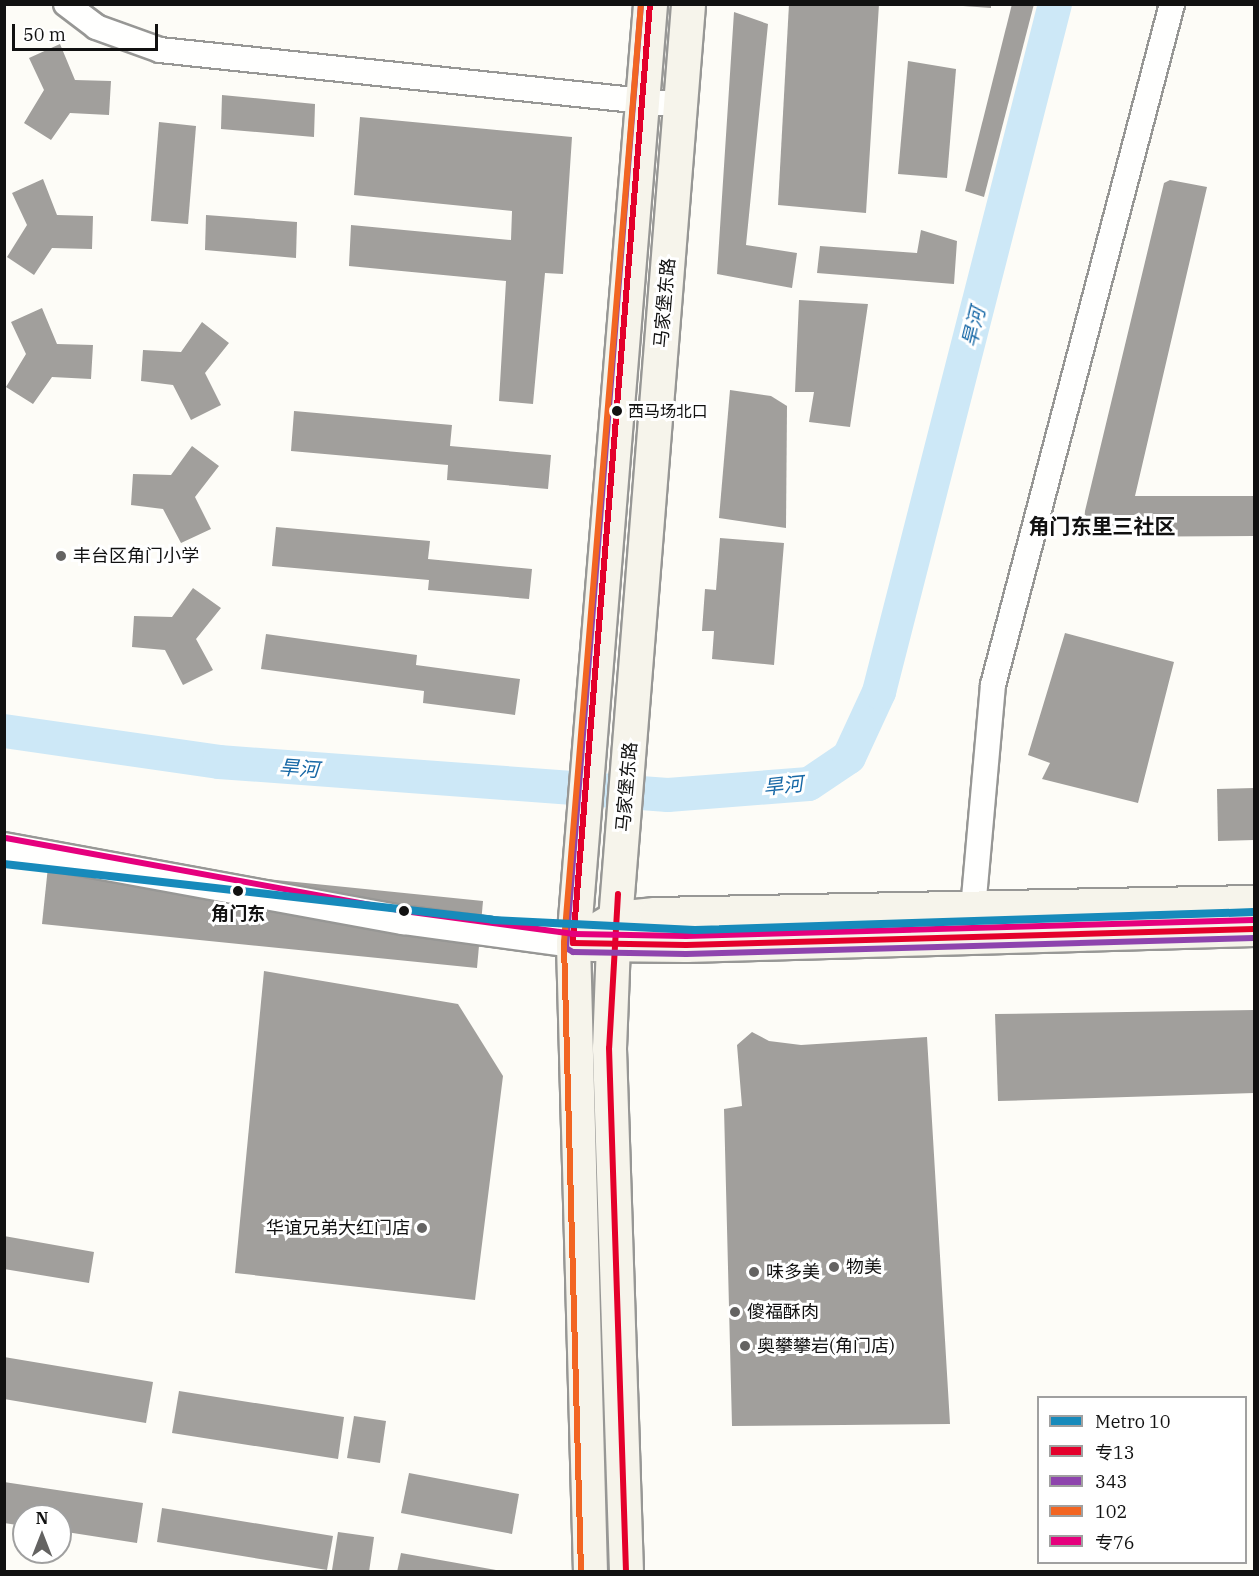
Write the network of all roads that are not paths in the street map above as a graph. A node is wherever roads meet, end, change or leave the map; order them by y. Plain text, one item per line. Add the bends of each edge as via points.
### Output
1 (66, 4) edge
2 (650, 4) edge
3 (688, 4) edge
4 (1172, 4) edge
5 (642, 101) junction
6 (681, 105) junction
7 (4, 847) edge
8 (1254, 902) edge
9 (974, 909) junction
10 (1254, 929) edge
11 (614, 932) junction
12 (573, 943) junction
13 (590, 1572) edge
14 (626, 1572) edge

1 - 5 street via 96,27 160,50
2 - 5 main road
3 - 6 main road, 马家堡东路
4 - 9 street via 993,685
5 - 6 street
5 - 12 main road
6 - 11 main road, 马家堡东路
7 - 12 street via 403,920
8 - 9 main road
9 - 11 main road via 654,914
10 - 11 main road
11 - 12 main road
11 - 14 main road, 马家堡东路 via 609,1048
12 - 13 main road

